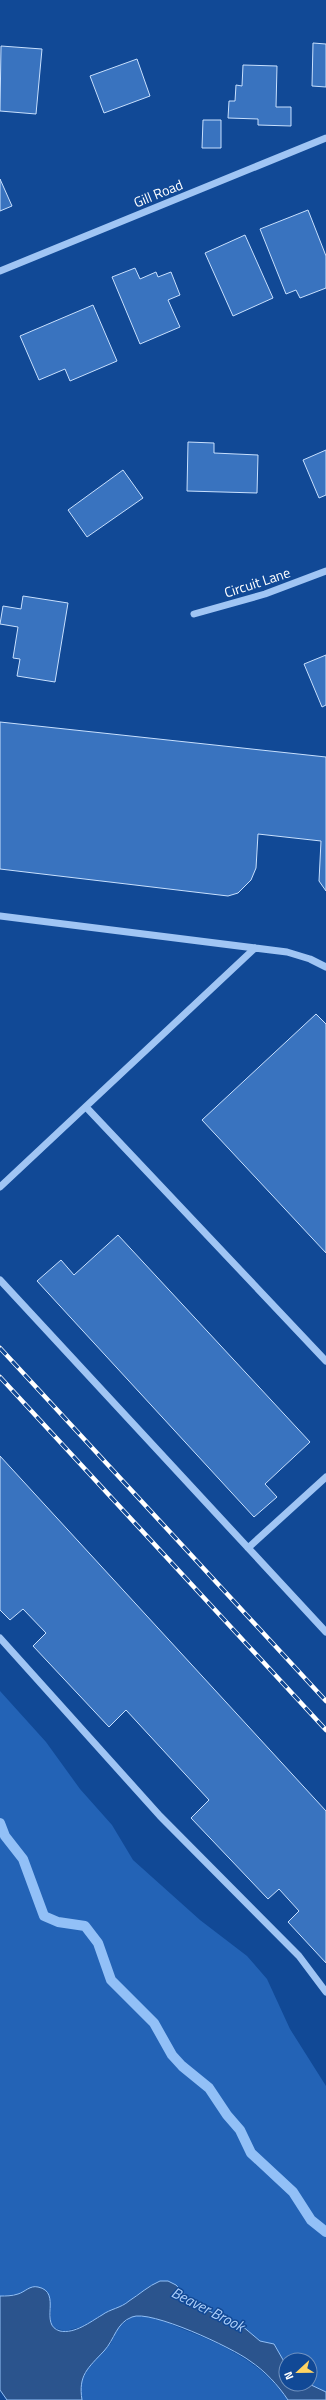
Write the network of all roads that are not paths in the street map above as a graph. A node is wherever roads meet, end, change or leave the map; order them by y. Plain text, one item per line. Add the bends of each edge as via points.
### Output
1 (326, 138) edge
2 (0, 271) edge
3 (326, 571) edge
4 (194, 614) dead end
5 (0, 916) edge
6 (255, 948) junction
7 (326, 967) edge
8 (86, 1107) junction
9 (0, 1188) edge
10 (0, 1280) edge
11 (326, 1361) edge
12 (326, 1476) edge
13 (248, 1548) junction
14 (326, 1632) edge
15 (0, 1638) edge
16 (326, 1992) edge

1 - 2 street, Gill Road
3 - 4 street, Circuit Lane via 265,594
5 - 6 street
6 - 7 street via 287,952
6 - 8 street
8 - 9 street
8 - 11 street
10 - 13 street
12 - 13 street
13 - 14 street
15 - 16 street via 160,1816 299,1956

